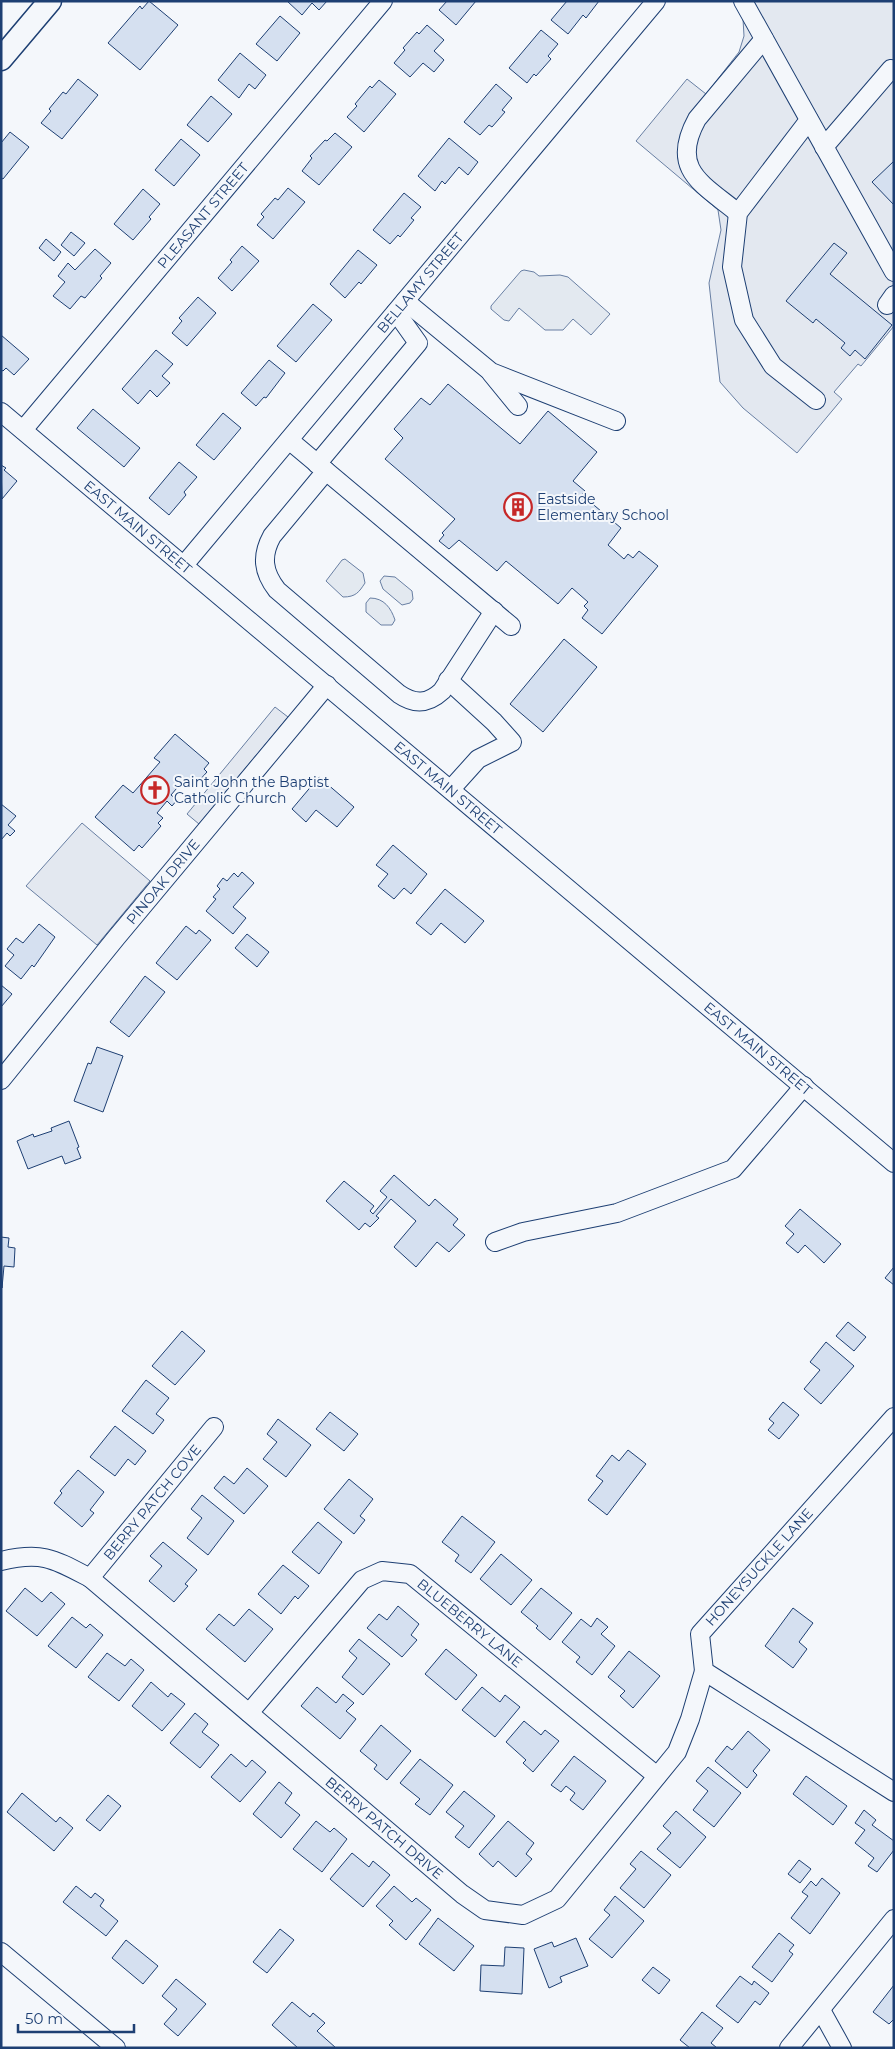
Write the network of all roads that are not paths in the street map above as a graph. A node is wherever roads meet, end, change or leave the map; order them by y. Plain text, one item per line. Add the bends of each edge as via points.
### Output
1 (50, 1) edge
2 (383, 1) edge
3 (656, 1) edge
4 (743, 1) edge
5 (764, 39) junction
6 (1, 59) edge
7 (894, 71) edge
8 (809, 120) junction
9 (824, 146) junction
10 (738, 213) junction
11 (893, 267) edge
12 (400, 307) junction
13 (491, 372) junction
14 (816, 400) dead end
15 (518, 406) dead end
16 (1, 412) edge
17 (616, 420) dead end
18 (23, 430) junction
19 (289, 440) junction
20 (322, 467) junction
21 (184, 565) junction
22 (494, 611) junction
23 (512, 626) dead end
24 (448, 680) junction
25 (326, 685) junction
26 (451, 789) junction
27 (1, 1080) edge
28 (804, 1086) junction
29 (894, 1163) edge
30 (495, 1242) dead end
31 (894, 1417) edge
32 (214, 1427) dead end
33 (1, 1561) edge
34 (90, 1578) junction
35 (704, 1671) junction
36 (249, 1713) junction
37 (657, 1776) junction
38 (894, 1792) edge
39 (894, 1919) edge
40 (1, 1952) edge
41 (821, 2010) junction
42 (116, 2048) edge
43 (789, 2048) edge
44 (842, 2048) edge

1 - 6 main road
2 - 18 street, PLEASANT STREET
3 - 12 street, BELLAMY STREET
4 - 5 street
5 - 8 street
5 - 10 street via 697,120 686,147 693,176
7 - 9 street via 890,69
8 - 9 street
8 - 10 street
9 - 11 street
10 - 14 street via 732,267 744,320 773,366
12 - 13 street
12 - 19 street, BELLAMY STREET
12 - 20 street via 418,343
13 - 15 street
13 - 17 street
16 - 18 street, EAST MAIN STREET
18 - 21 street, EAST MAIN STREET
19 - 20 street
19 - 21 street, BELLAMY STREET
20 - 22 street
20 - 24 street via 266,546 265,570 270,580 277,590 407,700 426,701 435,697
21 - 25 street, EAST MAIN STREET
22 - 23 street
22 - 24 street
24 - 26 street via 512,742 478,759
25 - 26 street, EAST MAIN STREET
25 - 27 street, PINOAK DRIVE
26 - 28 street, EAST MAIN STREET
28 - 29 street, EAST MAIN STREET
28 - 30 street via 733,1169 617,1213 523,1232
31 - 35 street, HONEYSUCKLE LANE via 700,1634
32 - 34 street, BERRY PATCH COVE
33 - 34 street, BERRY PATCH DRIVE via 21,1556 53,1558
34 - 36 street, BERRY PATCH DRIVE
35 - 37 street, BERRY PATCH DRIVE via 677,1752
35 - 38 street
36 - 37 street, BERRY PATCH DRIVE via 485,1910 524,1915 557,1899
36 - 37 street, BLUEBERRY LANE via 362,1580 382,1571 410,1574
39 - 41 street
40 - 42 street
41 - 43 street
41 - 44 street

